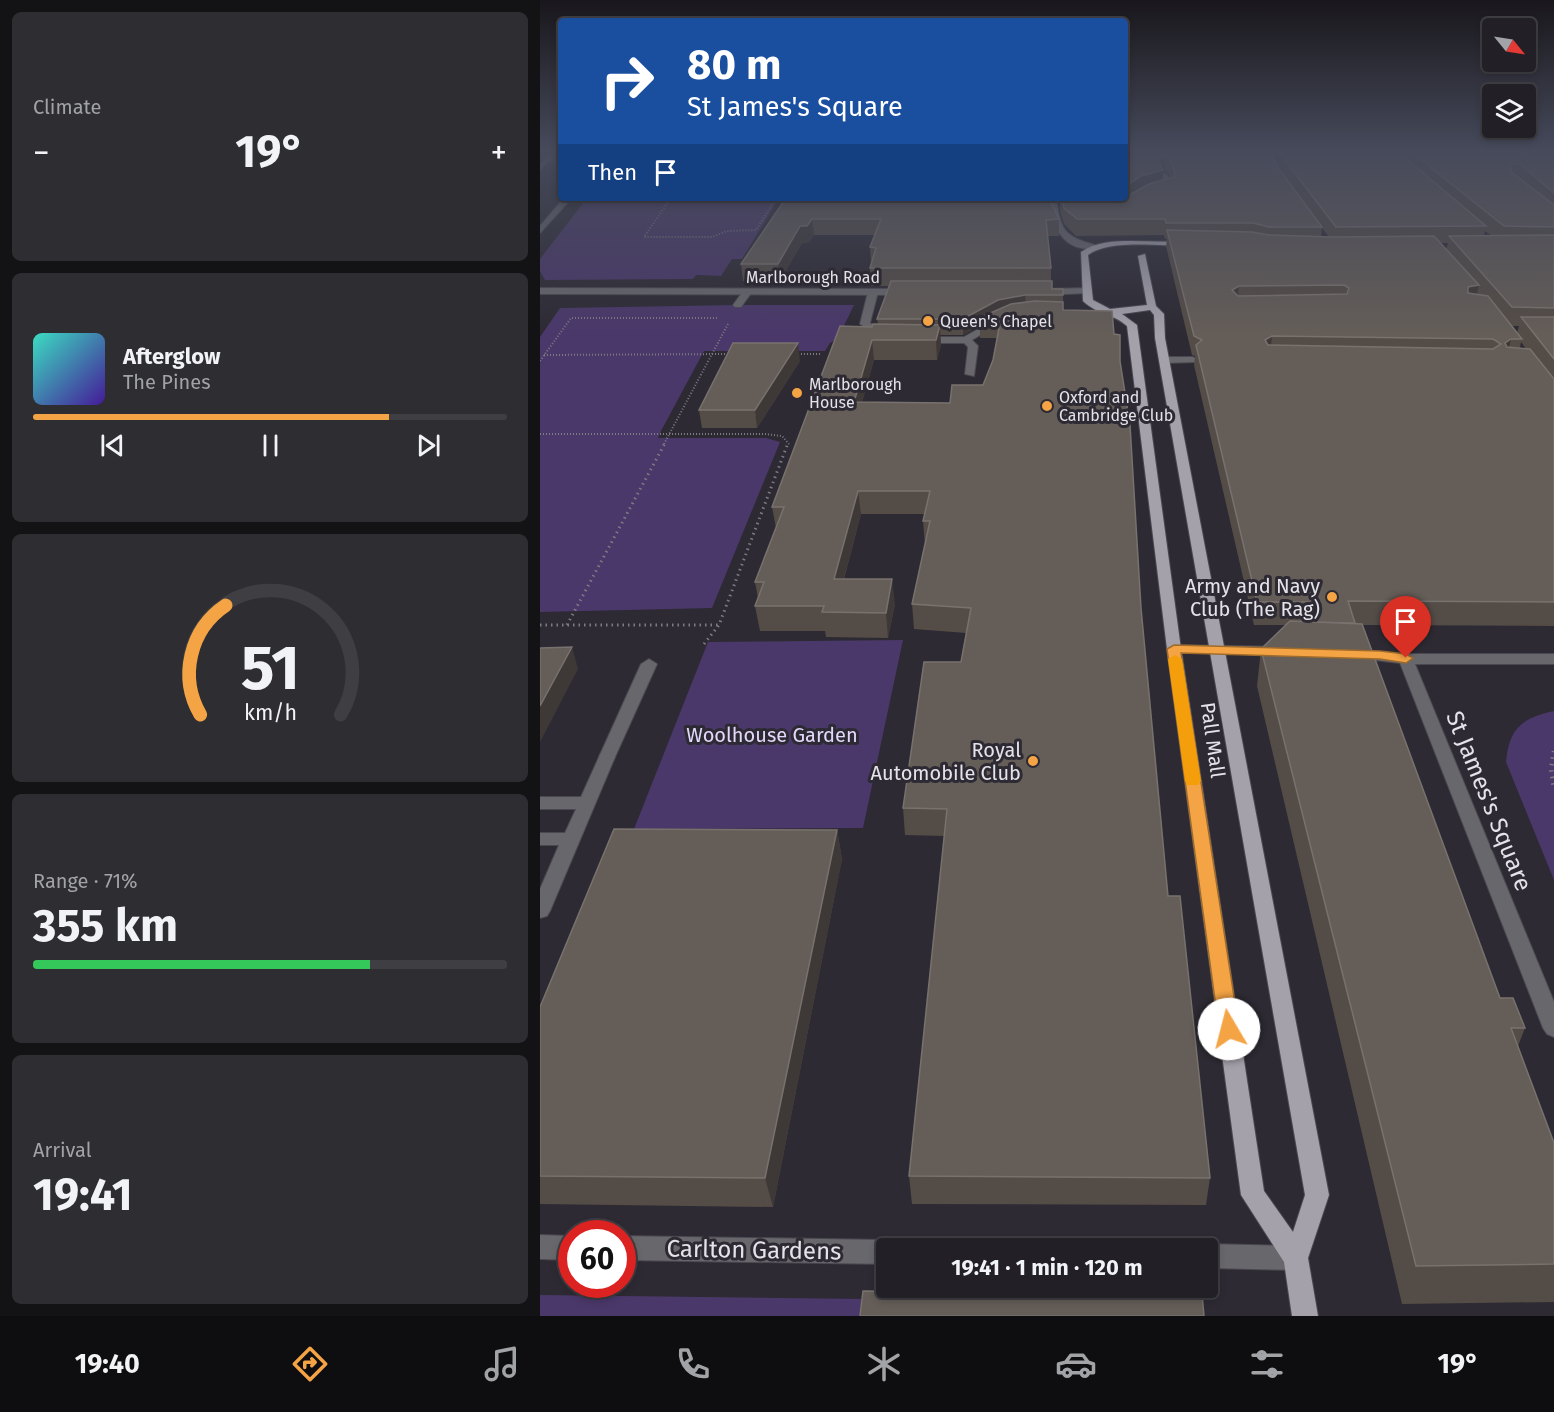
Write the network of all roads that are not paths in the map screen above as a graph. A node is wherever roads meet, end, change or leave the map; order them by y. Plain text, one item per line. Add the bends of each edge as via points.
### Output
1 (557, 211) edge
2 (1055, 211) edge
3 (540, 231) edge
4 (1197, 244) edge
5 (1110, 245) junction
6 (1092, 247) junction
7 (1189, 252) edge
8 (1142, 256) junction
9 (540, 291) edge
10 (1086, 291) junction
11 (747, 292) junction
12 (873, 292) junction
13 (920, 292) edge
14 (1037, 292) edge
15 (738, 305) road end
16 (1152, 307) junction
17 (1099, 308) junction
18 (1113, 311) junction
19 (1086, 314) edge
20 (1008, 319) edge
21 (889, 340) edge
22 (911, 340) edge
23 (966, 340) junction
24 (1165, 360) junction
25 (1193, 360) edge
26 (970, 374) dead end
27 (1174, 649) junction
28 (1218, 649) junction
29 (1297, 652) edge
30 (1332, 653) edge
31 (1406, 658) junction
32 (1554, 659) edge
33 (649, 664) dead end
34 (540, 803) edge
35 (587, 803) junction
36 (540, 839) edge
37 (572, 839) junction
38 (540, 911) edge
39 (1554, 1028) edge
40 (540, 1247) edge
41 (558, 1248) edge
42 (636, 1248) edge
43 (876, 1252) edge
44 (1218, 1257) edge
45 (1296, 1258) junction
46 (1305, 1316) edge

1 - 3 street
2 - 6 street via 1064,238
4 - 5 main road
5 - 6 main road
5 - 8 main road
6 - 10 main road via 1084,254
7 - 8 main road
8 - 16 main road, Pall Mall
9 - 11 street, Marlborough Road
10 - 14 street
10 - 17 main road via 1088,300
11 - 12 street, Marlborough Road
11 - 15 street
12 - 13 street, Marlborough Road
12 - 21 street via 865,324 873,328 871,339
16 - 18 main road
16 - 24 main road, Pall Mall via 1159,314
17 - 18 main road
17 - 19 street
18 - 27 main road, Pall Mall via 1125,317 1134,332
20 - 23 street via 987,326
22 - 23 street
23 - 26 street via 973,346
24 - 25 street
24 - 28 main road, Pall Mall
27 - 28 street
27 - 45 main road, Pall Mall via 1253,1195
28 - 29 street
28 - 45 main road, Pall Mall via 1317,1195
30 - 31 street
31 - 32 street
31 - 39 street, St James's Square
33 - 35 street
34 - 35 street
35 - 37 street
36 - 37 street
37 - 38 street
40 - 41 street
42 - 43 street, Carlton Gardens
44 - 45 street
45 - 46 main road, Pall Mall

